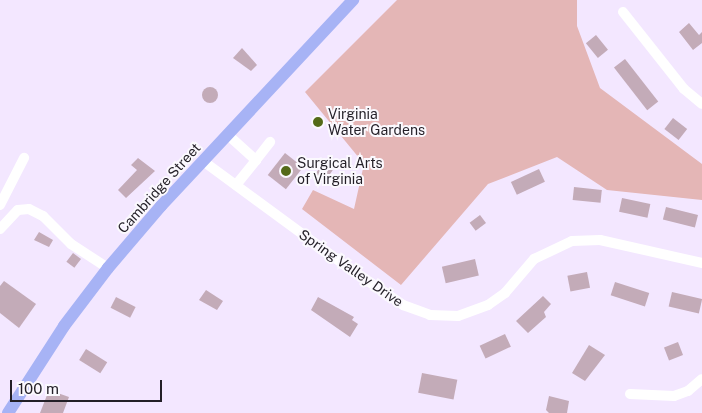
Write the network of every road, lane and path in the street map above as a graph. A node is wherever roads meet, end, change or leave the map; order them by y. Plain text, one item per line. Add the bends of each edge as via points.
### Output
1 (353, 0) edge
2 (624, 12) dead end
3 (702, 104) edge
4 (228, 135) junction
5 (270, 142) dead end
6 (24, 158) dead end
7 (203, 160) junction
8 (256, 160) junction
9 (236, 186) junction
10 (0, 205) edge
11 (0, 229) edge
12 (702, 263) edge
13 (108, 268) junction
14 (702, 379) edge
15 (630, 394) dead end
16 (8, 413) edge

1 - 4 main road, Cambridge Street
2 - 3 street via 684,89
4 - 7 main road, Cambridge Street
4 - 8 street
5 - 8 street
6 - 10 street
7 - 9 street, Spring Valley Drive
7 - 13 main road, Cambridge Street
8 - 9 street
9 - 12 street, Spring Valley Drive via 403,305 430,315 458,316 488,305 505,293 534,260 572,241 600,240
11 - 13 street via 18,210 29,210 43,216 71,244
13 - 16 main road, Cambridge Street via 64,326
14 - 15 street via 674,396

